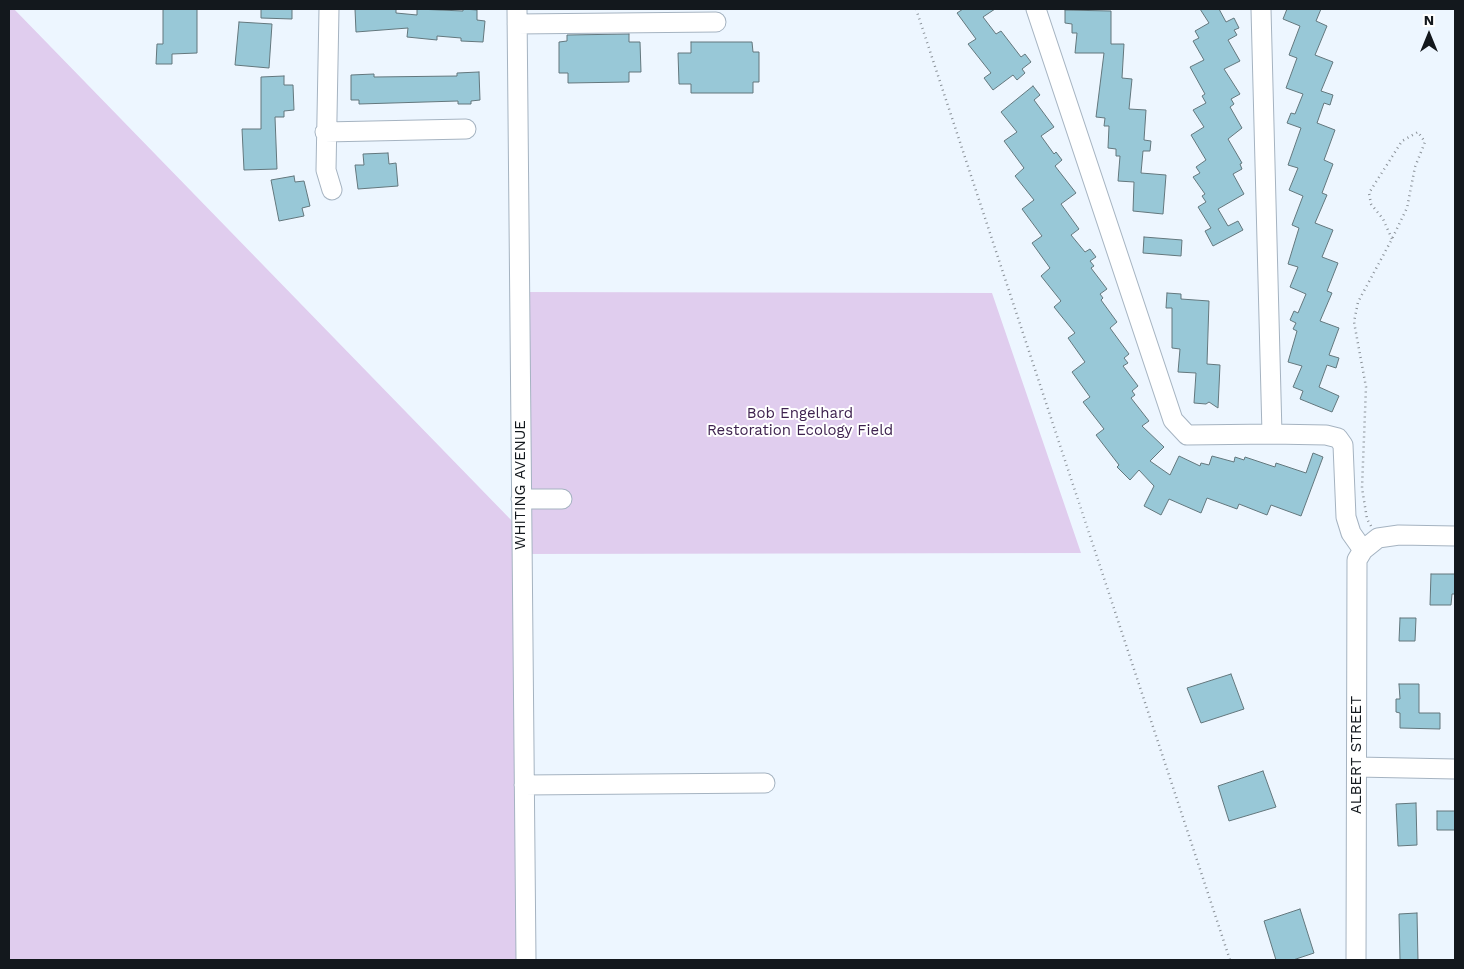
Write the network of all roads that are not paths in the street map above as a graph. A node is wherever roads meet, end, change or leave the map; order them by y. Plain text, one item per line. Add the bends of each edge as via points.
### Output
1 (329, 9) edge
2 (1036, 9) edge
3 (1261, 9) edge
4 (517, 16) edge
5 (716, 22) dead end
6 (466, 129) dead end
7 (325, 132) junction
8 (332, 190) dead end
9 (1272, 434) junction
10 (521, 499) junction
11 (562, 499) dead end
12 (1455, 536) edge
13 (1363, 550) junction
14 (1357, 767) junction
15 (1455, 769) edge
16 (765, 783) dead end
17 (524, 785) junction
18 (526, 960) edge
19 (1356, 960) edge

1 - 7 street
2 - 9 street via 1173,420 1187,436
3 - 9 street
4 - 5 street
4 - 10 street, WHITING AVENUE
6 - 7 street
7 - 8 street via 326,170
9 - 13 street via 1338,438 1343,445 1346,517 1351,533
10 - 11 street
10 - 17 street, WHITING AVENUE
12 - 13 street via 1399,534 1378,538
13 - 14 street, ALBERT STREET via 1357,560 1356,575
14 - 15 street
14 - 19 street, ALBERT STREET
16 - 17 street
17 - 18 street, WHITING AVENUE

